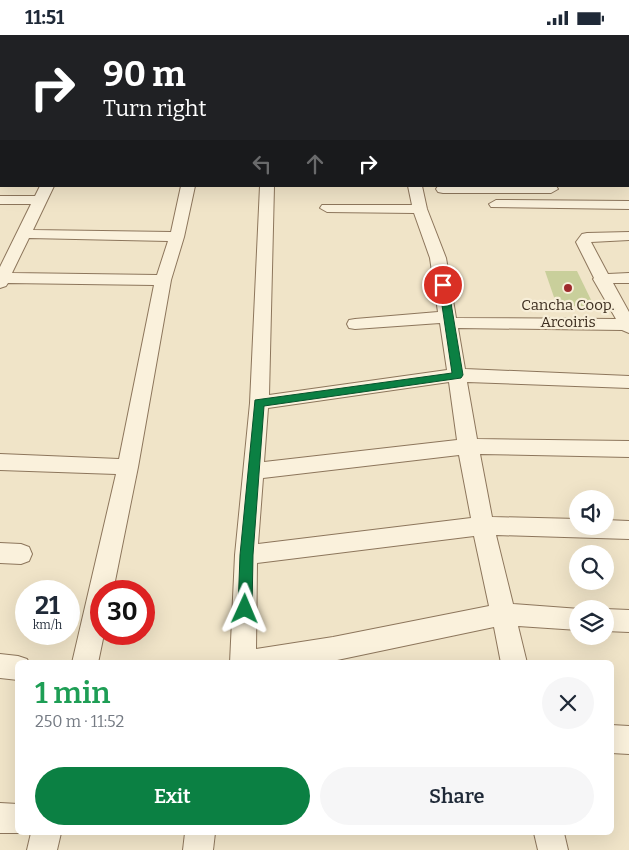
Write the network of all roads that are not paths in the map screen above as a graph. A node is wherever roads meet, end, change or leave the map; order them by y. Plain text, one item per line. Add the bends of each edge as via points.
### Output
1 (46, 187) edge
2 (188, 187) edge
3 (267, 187) edge
4 (415, 187) edge
5 (550, 187) edge
6 (443, 189) dead end
7 (0, 200) edge
8 (40, 200) junction
9 (496, 204) dead end
10 (629, 205) edge
11 (327, 208) dead end
12 (559, 208) junction
13 (420, 209) junction
14 (24, 234) junction
15 (629, 236) edge
16 (177, 237) junction
17 (601, 279) junction
18 (629, 279) edge
19 (1, 280) edge
20 (162, 281) junction
21 (448, 320) junction
22 (355, 324) dead end
23 (628, 326) edge
24 (457, 375) junction
25 (629, 382) edge
26 (259, 403) junction
27 (468, 446) junction
28 (629, 449) edge
29 (0, 462) edge
30 (128, 467) junction
31 (253, 471) junction
32 (483, 526) junction
33 (629, 530) edge
34 (246, 555) junction
35 (504, 615) junction
36 (569, 619) edge
37 (614, 620) edge
38 (629, 621) edge
39 (333, 656) edge
40 (86, 660) edge
41 (245, 660) edge
42 (283, 660) edge
43 (513, 660) edge
44 (0, 666) edge
45 (15, 668) edge
46 (614, 739) edge
47 (629, 740) edge
48 (0, 818) edge
49 (15, 819) edge
50 (46, 835) edge
51 (200, 835) edge
52 (549, 835) edge
53 (42, 850) edge
54 (198, 850) edge
55 (553, 850) edge

1 - 8 street
2 - 16 street
3 - 26 street
4 - 13 street
5 - 6 street
5 - 12 street
7 - 8 street
8 - 14 street
9 - 12 street
10 - 12 street
11 - 13 street
13 - 21 street via 438,258
14 - 16 street
14 - 19 street
15 - 17 street via 587,237 583,242
16 - 20 street
17 - 18 street
17 - 23 street
19 - 20 street
20 - 30 street
21 - 22 street
21 - 23 street
21 - 24 street
24 - 25 street
24 - 26 street
24 - 27 street
26 - 31 street
27 - 28 street
27 - 31 street
27 - 32 street
29 - 30 street
30 - 40 street
31 - 34 street
32 - 33 street
32 - 34 street
32 - 35 street
34 - 41 street
35 - 36 street
35 - 39 street
35 - 43 street
37 - 38 street
39 - 42 street
44 - 45 street
46 - 47 street
48 - 49 street
50 - 53 street
51 - 54 street
52 - 55 street

